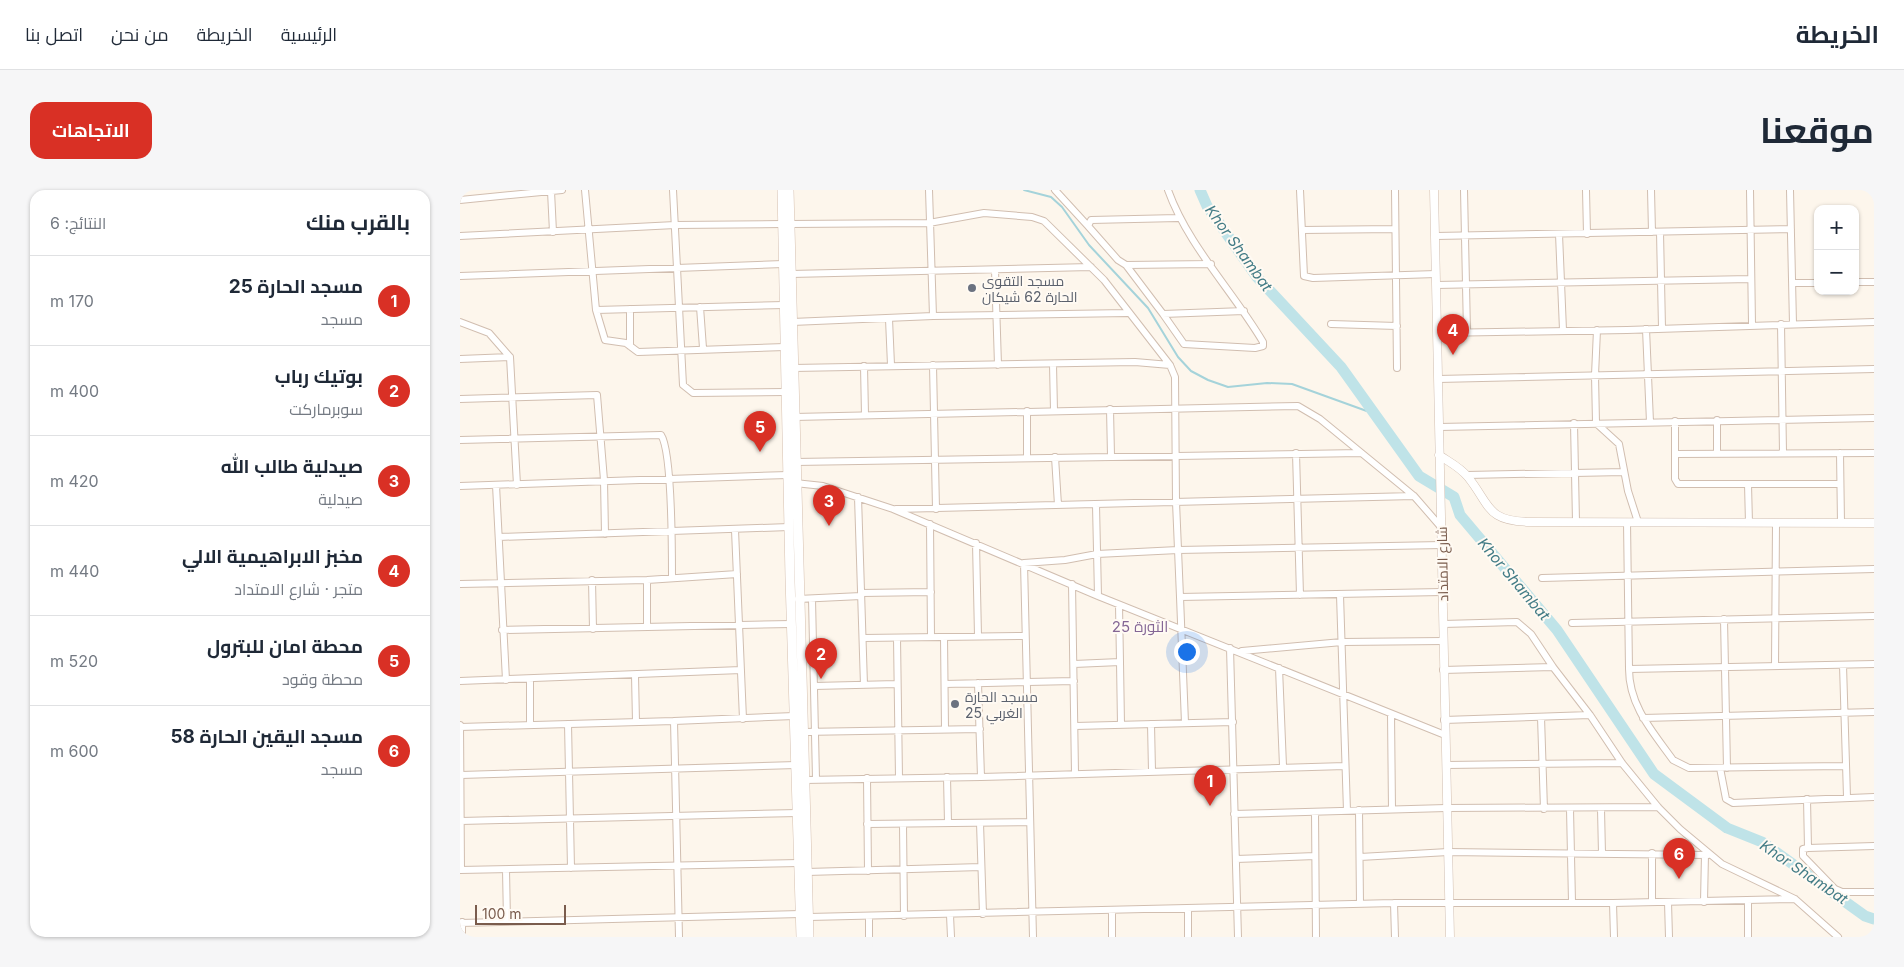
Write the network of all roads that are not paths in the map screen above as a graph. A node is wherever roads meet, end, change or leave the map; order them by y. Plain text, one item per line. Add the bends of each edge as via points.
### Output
1 (562, 190) edge
2 (585, 190) edge
3 (673, 190) edge
4 (782, 190) edge
5 (789, 190) edge
6 (1055, 190) edge
7 (1168, 190) edge
8 (1300, 190) edge
9 (1395, 190) edge
10 (1434, 190) edge
11 (1464, 190) edge
12 (1586, 190) edge
13 (1651, 190) edge
14 (1750, 190) edge
15 (1790, 190) edge
16 (551, 191) edge
17 (930, 191) edge
18 (460, 200) edge
19 (1178, 218) junction
20 (929, 223) junction
21 (786, 224) junction
22 (675, 226) junction
23 (1088, 226) junction
24 (1396, 229) junction
25 (1791, 229) junction
26 (1302, 230) junction
27 (1750, 230) junction
28 (588, 231) junction
29 (553, 232) junction
30 (1652, 232) junction
31 (1660, 232) junction
32 (1559, 234) junction
33 (1587, 234) junction
34 (1466, 235) junction
35 (460, 236) edge
36 (1436, 236) junction
37 (783, 264) junction
38 (1211, 264) junction
39 (1126, 265) junction
40 (678, 267) junction
41 (1091, 267) junction
42 (930, 269) junction
43 (591, 270) junction
44 (994, 270) junction
45 (791, 274) junction
46 (1436, 274) junction
47 (1396, 275) junction
48 (460, 276) edge
49 (1751, 279) junction
50 (1661, 280) junction
51 (1561, 282) junction
52 (1859, 282) edge
53 (1874, 282) edge
54 (1792, 283) junction
55 (1814, 283) edge
56 (1467, 284) junction
57 (1436, 285) junction
58 (784, 305) junction
59 (680, 307) junction
60 (700, 307) junction
61 (630, 309) junction
62 (596, 310) junction
63 (1244, 311) junction
64 (1128, 313) junction
65 (1162, 314) junction
66 (933, 316) junction
67 (997, 316) junction
68 (889, 319) junction
69 (460, 322) edge
70 (792, 322) junction
71 (1874, 322) edge
72 (1331, 324) dead end
73 (1752, 324) junction
74 (1781, 324) junction
75 (1793, 324) junction
76 (1397, 326) junction
77 (1662, 328) junction
78 (1646, 329) junction
79 (1563, 330) junction
80 (1597, 330) junction
81 (1437, 332) junction
82 (1467, 332) junction
83 (630, 346) junction
84 (785, 347) junction
85 (703, 348) junction
86 (681, 350) junction
87 (510, 357) junction
88 (460, 359) edge
89 (1053, 364) junction
90 (933, 365) junction
91 (998, 365) junction
92 (1170, 365) junction
93 (864, 366) junction
94 (891, 366) junction
95 (793, 368) junction
96 (1397, 368) dead end
97 (1874, 369) edge
98 (1782, 371) junction
99 (1649, 374) junction
100 (1595, 375) junction
101 (1438, 379) junction
102 (786, 392) junction
103 (511, 398) junction
104 (460, 399) edge
105 (1175, 408) junction
106 (1110, 409) junction
107 (1027, 411) junction
108 (1054, 411) junction
109 (934, 413) junction
110 (865, 415) junction
111 (794, 416) junction
112 (1874, 418) edge
113 (1782, 419) junction
114 (1717, 420) junction
115 (1675, 421) junction
116 (1650, 422) junction
117 (1574, 423) junction
118 (1596, 423) junction
119 (1439, 427) junction
120 (601, 436) junction
121 (512, 439) junction
122 (460, 440) edge
123 (1296, 453) junction
124 (1361, 453) junction
125 (1717, 453) junction
126 (1783, 453) junction
127 (1840, 453) junction
128 (1874, 453) edge
129 (1675, 454) junction
130 (1175, 455) junction
131 (1111, 456) junction
132 (1028, 458) junction
133 (1055, 458) junction
134 (1439, 459) junction
135 (935, 461) junction
136 (795, 462) junction
137 (1576, 472) junction
138 (1624, 472) junction
139 (788, 475) junction
140 (1467, 475) junction
141 (604, 480) junction
142 (668, 481) junction
143 (795, 483) junction
144 (1748, 484) junction
145 (1840, 484) junction
146 (496, 485) junction
147 (516, 485) junction
148 (460, 486) edge
149 (1414, 496) junction
150 (858, 497) junction
151 (1297, 501) junction
152 (1176, 502) junction
153 (1096, 504) junction
154 (1058, 505) junction
155 (893, 509) junction
156 (936, 509) junction
157 (1576, 522) junction
158 (1627, 522) junction
159 (1638, 522) junction
160 (1749, 523) junction
161 (1776, 523) junction
162 (1874, 523) edge
163 (930, 524) junction
164 (1841, 524) junction
165 (1441, 526) junction
166 (789, 527) junction
167 (736, 530) junction
168 (672, 532) junction
169 (605, 534) junction
170 (499, 537) junction
171 (976, 543) junction
172 (1442, 544) junction
173 (1298, 546) junction
174 (1178, 550) junction
175 (1097, 554) junction
176 (1024, 563) junction
177 (1874, 569) edge
178 (1775, 571) junction
179 (737, 574) junction
180 (1627, 577) junction
181 (672, 578) junction
182 (1542, 578) dead end
183 (592, 580) junction
184 (648, 580) junction
185 (502, 583) junction
186 (460, 584) edge
187 (1072, 584) junction
188 (931, 592) junction
189 (1442, 592) junction
190 (861, 594) junction
191 (1340, 594) junction
192 (1300, 595) junction
193 (1098, 596) junction
194 (1180, 598) junction
195 (798, 599) junction
196 (812, 599) junction
197 (1119, 605) junction
198 (1874, 616) edge
199 (1775, 618) junction
200 (1724, 619) junction
201 (1572, 623) dead end
202 (1628, 623) junction
203 (791, 624) junction
204 (1443, 624) junction
205 (740, 626) junction
206 (647, 628) junction
207 (593, 629) junction
208 (502, 630) junction
209 (1182, 630) junction
210 (978, 636) junction
211 (1025, 636) junction
212 (931, 637) junction
213 (944, 637) junction
214 (863, 638) junction
215 (897, 638) junction
216 (1443, 641) junction
217 (1342, 642) junction
218 (1230, 648) junction
219 (1240, 652) junction
220 (1120, 662) junction
221 (1074, 664) junction
222 (1874, 664) edge
223 (1843, 665) junction
224 (1775, 666) junction
225 (1553, 667) junction
226 (1724, 667) junction
227 (1279, 668) junction
228 (1629, 669) junction
229 (741, 670) junction
230 (1443, 670) junction
231 (635, 675) junction
232 (506, 680) junction
233 (530, 680) junction
234 (460, 681) edge
235 (1074, 681) junction
236 (1026, 682) junction
237 (978, 683) junction
238 (897, 684) junction
239 (945, 684) junction
240 (864, 685) junction
241 (814, 686) junction
242 (1344, 694) junction
243 (1874, 712) edge
244 (1844, 713) junction
245 (1391, 714) junction
246 (1590, 714) junction
247 (1725, 715) junction
248 (794, 716) junction
249 (1541, 717) junction
250 (1643, 718) junction
251 (743, 719) junction
252 (1444, 720) junction
253 (636, 722) junction
254 (674, 722) junction
255 (1233, 722) junction
256 (1185, 723) junction
257 (568, 724) junction
258 (1121, 724) junction
259 (1151, 724) junction
260 (530, 725) junction
261 (460, 726) edge
262 (1075, 726) junction
263 (980, 728) junction
264 (945, 729) junction
265 (898, 730) junction
266 (816, 731) junction
267 (802, 732) junction
268 (1444, 735) junction
269 (1544, 762) junction
270 (1622, 762) junction
271 (1446, 764) junction
272 (796, 765) junction
273 (1283, 766) junction
274 (1345, 766) junction
275 (1846, 766) junction
276 (676, 768) junction
277 (1233, 768) junction
278 (1724, 768) junction
279 (1152, 771) junction
280 (570, 772) junction
281 (1075, 774) junction
282 (461, 775) edge
283 (1029, 776) junction
284 (947, 777) junction
285 (981, 777) junction
286 (867, 778) junction
287 (899, 778) junction
288 (816, 779) junction
289 (804, 780) junction
290 (1847, 797) junction
291 (1874, 797) edge
292 (1807, 799) junction
293 (1446, 808) junction
294 (1658, 808) junction
295 (1392, 809) junction
296 (1544, 809) junction
297 (1570, 809) junction
298 (1601, 809) junction
299 (1360, 810) junction
300 (1347, 811) junction
301 (1315, 812) junction
302 (798, 813) junction
303 (1234, 814) junction
304 (678, 816) junction
305 (570, 818) junction
306 (461, 821) edge
307 (1030, 822) junction
308 (867, 824) junction
309 (903, 824) junction
310 (948, 824) junction
311 (980, 824) junction
312 (1874, 846) edge
313 (1808, 848) junction
314 (1448, 852) junction
315 (1652, 853) junction
316 (1571, 854) junction
317 (1602, 854) junction
318 (1707, 854) junction
319 (1315, 856) junction
320 (1360, 856) junction
321 (1236, 858) junction
322 (799, 863) junction
323 (679, 866) junction
324 (981, 867) junction
325 (571, 868) junction
326 (460, 870) edge
327 (506, 870) junction
328 (903, 870) junction
329 (868, 871) junction
330 (806, 872) junction
331 (1874, 892) edge
332 (1748, 900) junction
333 (1795, 900) junction
334 (1572, 902) junction
335 (1652, 902) junction
336 (1668, 902) junction
337 (1704, 902) junction
338 (1394, 903) junction
339 (1449, 903) junction
340 (1613, 903) junction
341 (1360, 904) junction
342 (1316, 905) junction
343 (1237, 908) junction
344 (1188, 909) junction
345 (1032, 910) junction
346 (1112, 910) junction
347 (983, 914) junction
348 (804, 915) junction
349 (950, 915) junction
350 (904, 916) junction
351 (869, 917) junction
352 (679, 918) junction
353 (507, 921) junction
354 (461, 922) edge
355 (462, 937) edge
356 (679, 937) edge
357 (801, 937) edge
358 (809, 937) edge
359 (870, 937) edge
360 (951, 937) edge
361 (1033, 937) edge
362 (1112, 937) edge
363 (1188, 937) edge
364 (1238, 937) edge
365 (1316, 937) edge
366 (1395, 937) edge
367 (1450, 937) edge
368 (1614, 937) edge
369 (1669, 937) edge
370 (1748, 937) edge
371 (1838, 937) edge

1 - 16 street
2 - 28 street
3 - 22 street
4 - 21 main road
5 - 21 main road
6 - 23 street
7 - 19 street
8 - 26 street
9 - 24 street
10 - 36 street, شارع الامتداد
11 - 34 street
12 - 33 street
13 - 30 street
14 - 27 street
15 - 25 street
16 - 18 street
16 - 29 street
17 - 20 street
19 - 23 street via 1097,220 1088,222
19 - 38 street
20 - 21 street
20 - 41 street via 984,213 1032,217 1049,225
20 - 42 street
21 - 22 street
21 - 37 main road
21 - 45 main road
22 - 28 street
22 - 40 street
23 - 39 street
24 - 26 street
24 - 47 street
25 - 27 street
25 - 54 street
26 - 47 street via 1303,273 1308,278
27 - 31 street
27 - 49 street
28 - 29 street
28 - 43 street
29 - 35 street
30 - 31 street
30 - 33 street
31 - 50 street
32 - 33 street
32 - 34 street
32 - 51 street
34 - 36 street
34 - 56 street
36 - 46 street, شارع الامتداد
37 - 40 street
37 - 58 main road
38 - 39 street
38 - 63 street
39 - 65 street
40 - 43 street
40 - 59 street
41 - 44 street
41 - 64 street
42 - 44 street
42 - 45 street
42 - 66 street
43 - 48 street
43 - 62 street
44 - 67 street
45 - 70 main road
46 - 47 street
46 - 57 street, شارع الامتداد
47 - 76 street
49 - 50 street
49 - 73 street
50 - 51 street
50 - 77 street
51 - 56 street
51 - 79 street
52 - 53 street
54 - 55 street
54 - 75 street
56 - 57 street
56 - 82 street
57 - 81 street, شارع الامتداد
58 - 60 street
58 - 84 main road
59 - 60 street
59 - 61 street
59 - 86 street
60 - 85 street
61 - 62 street
61 - 83 street
62 - 83 street via 605,340
63 - 65 street
63 - 65 street via 1263,346 1184,344
64 - 67 street
64 - 92 street
66 - 67 street
66 - 68 street
67 - 91 street
68 - 70 street
68 - 94 street
69 - 87 street via 489,333
70 - 95 main road
71 - 75 street
72 - 76 street
73 - 74 street
73 - 77 street
74 - 75 street
74 - 98 street
76 - 96 street
77 - 78 street
78 - 80 street
78 - 99 street
79 - 80 street
79 - 82 street
80 - 100 street
81 - 82 street
81 - 101 street, شارع الامتداد
83 - 86 street via 638,352
84 - 85 street
84 - 102 main road
85 - 86 street
86 - 102 street via 683,385 693,394
87 - 88 street
87 - 103 street
89 - 91 street
89 - 92 street via 1148,362
89 - 108 street
90 - 91 street
90 - 94 street
90 - 109 street
92 - 105 street via 1175,378
93 - 94 street
93 - 95 street
93 - 110 street
95 - 111 main road
97 - 98 street
98 - 99 street
98 - 113 street
99 - 100 street
99 - 116 street
100 - 101 street
100 - 118 street
101 - 119 street, شارع الامتداد
102 - 139 main road
103 - 104 street
103 - 120 street via 597,395
103 - 121 street
105 - 106 street
105 - 124 street via 1298,406 1320,419
105 - 130 street
106 - 108 street
106 - 131 street
107 - 108 street
107 - 109 street
107 - 132 street
109 - 110 street
109 - 135 street
110 - 111 street
111 - 136 main road
112 - 113 street
113 - 114 street
113 - 126 street
114 - 115 street
114 - 125 street
115 - 116 street
115 - 129 street
116 - 118 street
117 - 118 street
117 - 119 street
117 - 137 street
118 - 138 street via 1619,444
119 - 134 street, شارع الامتداد
120 - 121 street
120 - 141 street
120 - 142 street via 661,435
121 - 122 street
121 - 147 street
123 - 124 street
123 - 130 street
123 - 151 street
124 - 149 street
125 - 126 street
125 - 129 street
126 - 127 street
127 - 128 street
127 - 145 street
129 - 144 street via 1676,482
130 - 131 street
130 - 152 street
131 - 133 street
132 - 133 street
132 - 135 street
133 - 154 street
134 - 140 street
134 - 165 street, شارع الامتداد
135 - 136 street
135 - 156 street
136 - 143 main road
137 - 138 street
137 - 140 street
137 - 157 street
138 - 159 street
139 - 142 street
139 - 166 main road
140 - 157 street via 1486,505 1506,520
141 - 142 street
141 - 147 street
141 - 169 street
142 - 168 street
143 - 150 street via 823,486
143 - 195 main road
144 - 145 street
144 - 160 street
145 - 164 street
146 - 147 street
146 - 148 street
146 - 170 street
149 - 151 street
149 - 165 street
150 - 155 street
150 - 190 street
151 - 152 street
151 - 173 street
152 - 153 street
152 - 174 street
153 - 154 street
153 - 175 street
154 - 156 street
155 - 156 street
155 - 163 street
157 - 158 street
158 - 159 street
158 - 180 street
159 - 160 street
160 - 161 street
161 - 164 street
161 - 178 street
162 - 164 street
163 - 171 street
163 - 188 street
165 - 172 street, شارع الامتداد
166 - 167 street
166 - 203 main road
167 - 168 street
167 - 179 street
168 - 169 street
168 - 181 street
169 - 170 street
170 - 185 street
171 - 176 street
171 - 210 street
172 - 173 street
172 - 189 street, شارع الامتداد
173 - 174 street
173 - 192 street
174 - 175 street
174 - 194 street
175 - 176 street
175 - 193 street
176 - 187 street
176 - 211 street
177 - 178 street
178 - 180 street
178 - 199 street
179 - 181 street
179 - 205 street
180 - 182 street
180 - 202 street
181 - 184 street
183 - 184 street
183 - 185 street
183 - 207 street
184 - 206 street
185 - 186 street
185 - 208 street
187 - 193 street
187 - 221 street
188 - 190 street
188 - 212 street
189 - 191 street
189 - 204 street, شارع الامتداد
190 - 196 street
190 - 214 street
191 - 192 street
191 - 217 street
192 - 194 street
193 - 197 street
194 - 209 street
195 - 196 street
195 - 267 main road
196 - 241 street
197 - 209 street
197 - 220 street
198 - 199 street
199 - 200 street
199 - 224 street
200 - 202 street
200 - 226 street
201 - 202 street
202 - 228 street
203 - 205 street
203 - 248 main road
204 - 216 street, شارع الامتداد
204 - 225 street via 1518,622 1531,634
205 - 206 street
205 - 229 street
206 - 207 street
207 - 208 street
208 - 232 street
209 - 218 street
209 - 256 street
210 - 211 street
210 - 213 street
211 - 236 street
212 - 213 street
212 - 215 street
213 - 239 street
214 - 215 street
214 - 240 street
215 - 238 street
216 - 217 street
216 - 230 street, شارع الامتداد
217 - 219 street
217 - 242 street
218 - 219 street
218 - 255 street
219 - 227 street
220 - 221 street
220 - 258 street
221 - 235 street
222 - 223 street
223 - 224 street
223 - 244 street
224 - 226 street
225 - 230 street
225 - 246 street
226 - 228 street
226 - 247 street
227 - 242 street
227 - 273 street
228 - 250 street via 1632,699
229 - 231 street
229 - 251 street
230 - 252 street, شارع الامتداد
231 - 233 street
231 - 253 street
232 - 233 street
232 - 234 street
233 - 260 street
235 - 236 street
235 - 262 street
236 - 237 street
236 - 283 street
237 - 239 street
237 - 263 street
238 - 240 street
238 - 265 street
239 - 264 street
240 - 241 street
241 - 266 street
242 - 245 street
242 - 274 street
243 - 244 street
244 - 247 street
244 - 275 street
245 - 268 street
245 - 295 street
246 - 249 street
246 - 270 street
247 - 250 street
247 - 278 street
248 - 251 street
248 - 272 main road
249 - 252 street
249 - 269 street
250 - 278 street via 1673,760 1681,766
251 - 254 street
252 - 268 street, شارع الامتداد
253 - 254 street
253 - 257 street
254 - 276 street
255 - 256 street
255 - 277 street
256 - 259 street
257 - 260 street
257 - 280 street
258 - 259 street
258 - 262 street
259 - 279 street
260 - 261 street
261 - 282 street
262 - 281 street
263 - 264 street
263 - 285 street
264 - 265 street
265 - 266 street
265 - 287 street
266 - 267 street
266 - 288 street
267 - 289 main road
268 - 271 street, شارع الامتداد
269 - 270 street
269 - 271 street
269 - 296 street
270 - 294 street
271 - 293 street, شارع الامتداد
272 - 276 street
272 - 302 main road
273 - 274 street
273 - 277 street
274 - 300 street
275 - 278 street
275 - 290 street
276 - 280 street
276 - 304 street
277 - 279 street
277 - 303 street
278 - 292 street via 1726,799 1734,802
279 - 281 street
280 - 282 street
280 - 305 street
281 - 283 street
282 - 306 street
283 - 285 street
283 - 307 street
284 - 285 street
284 - 287 street
284 - 310 street
286 - 287 street
286 - 288 street
286 - 308 street
288 - 289 street
289 - 330 main road
290 - 291 street
290 - 292 street
292 - 313 street
293 - 295 street
293 - 296 street
293 - 314 street, شارع الامتداد
294 - 298 street
294 - 318 street
295 - 299 street
296 - 297 street
297 - 298 street
297 - 316 street
298 - 317 street
299 - 300 street
299 - 320 street
300 - 301 street
301 - 303 street
301 - 319 street
302 - 304 street
302 - 322 main road
303 - 321 street
304 - 305 street
304 - 323 street
305 - 306 street
305 - 325 street
306 - 326 street
307 - 311 street
307 - 345 street
308 - 309 street
308 - 329 street
309 - 310 street
309 - 328 street
310 - 311 street
311 - 324 street
312 - 313 street
313 - 331 street via 1802,851 1803,856 1835,889
314 - 316 street
314 - 320 street
314 - 339 street, شارع الامتداد
315 - 317 street
315 - 318 street
315 - 335 street
316 - 317 street
316 - 334 street
318 - 333 street via 1734,871
318 - 337 street
319 - 321 street
319 - 342 street
320 - 341 street
321 - 343 street
322 - 323 street
322 - 348 main road
323 - 325 street
323 - 352 street
324 - 328 street
324 - 347 street
325 - 327 street
326 - 327 street
327 - 353 street
328 - 329 street
328 - 350 street
329 - 330 street
330 - 348 main road
332 - 333 street
332 - 337 street
332 - 370 street
333 - 371 street
334 - 339 street
334 - 340 street
335 - 336 street
335 - 340 street
336 - 337 street
336 - 369 street
338 - 339 street
338 - 341 street
338 - 366 street
339 - 367 street, شارع الامتداد
340 - 368 street
341 - 342 street
342 - 343 street
342 - 365 street
343 - 344 street
343 - 364 street
344 - 346 street
344 - 363 street
345 - 346 street
345 - 347 street
345 - 361 street
346 - 362 street
347 - 349 street
348 - 351 street
348 - 352 street
348 - 357 main road
348 - 358 main road
349 - 350 street
349 - 360 street
350 - 351 street
351 - 359 street
352 - 353 street
352 - 356 street
353 - 354 street
354 - 355 street

